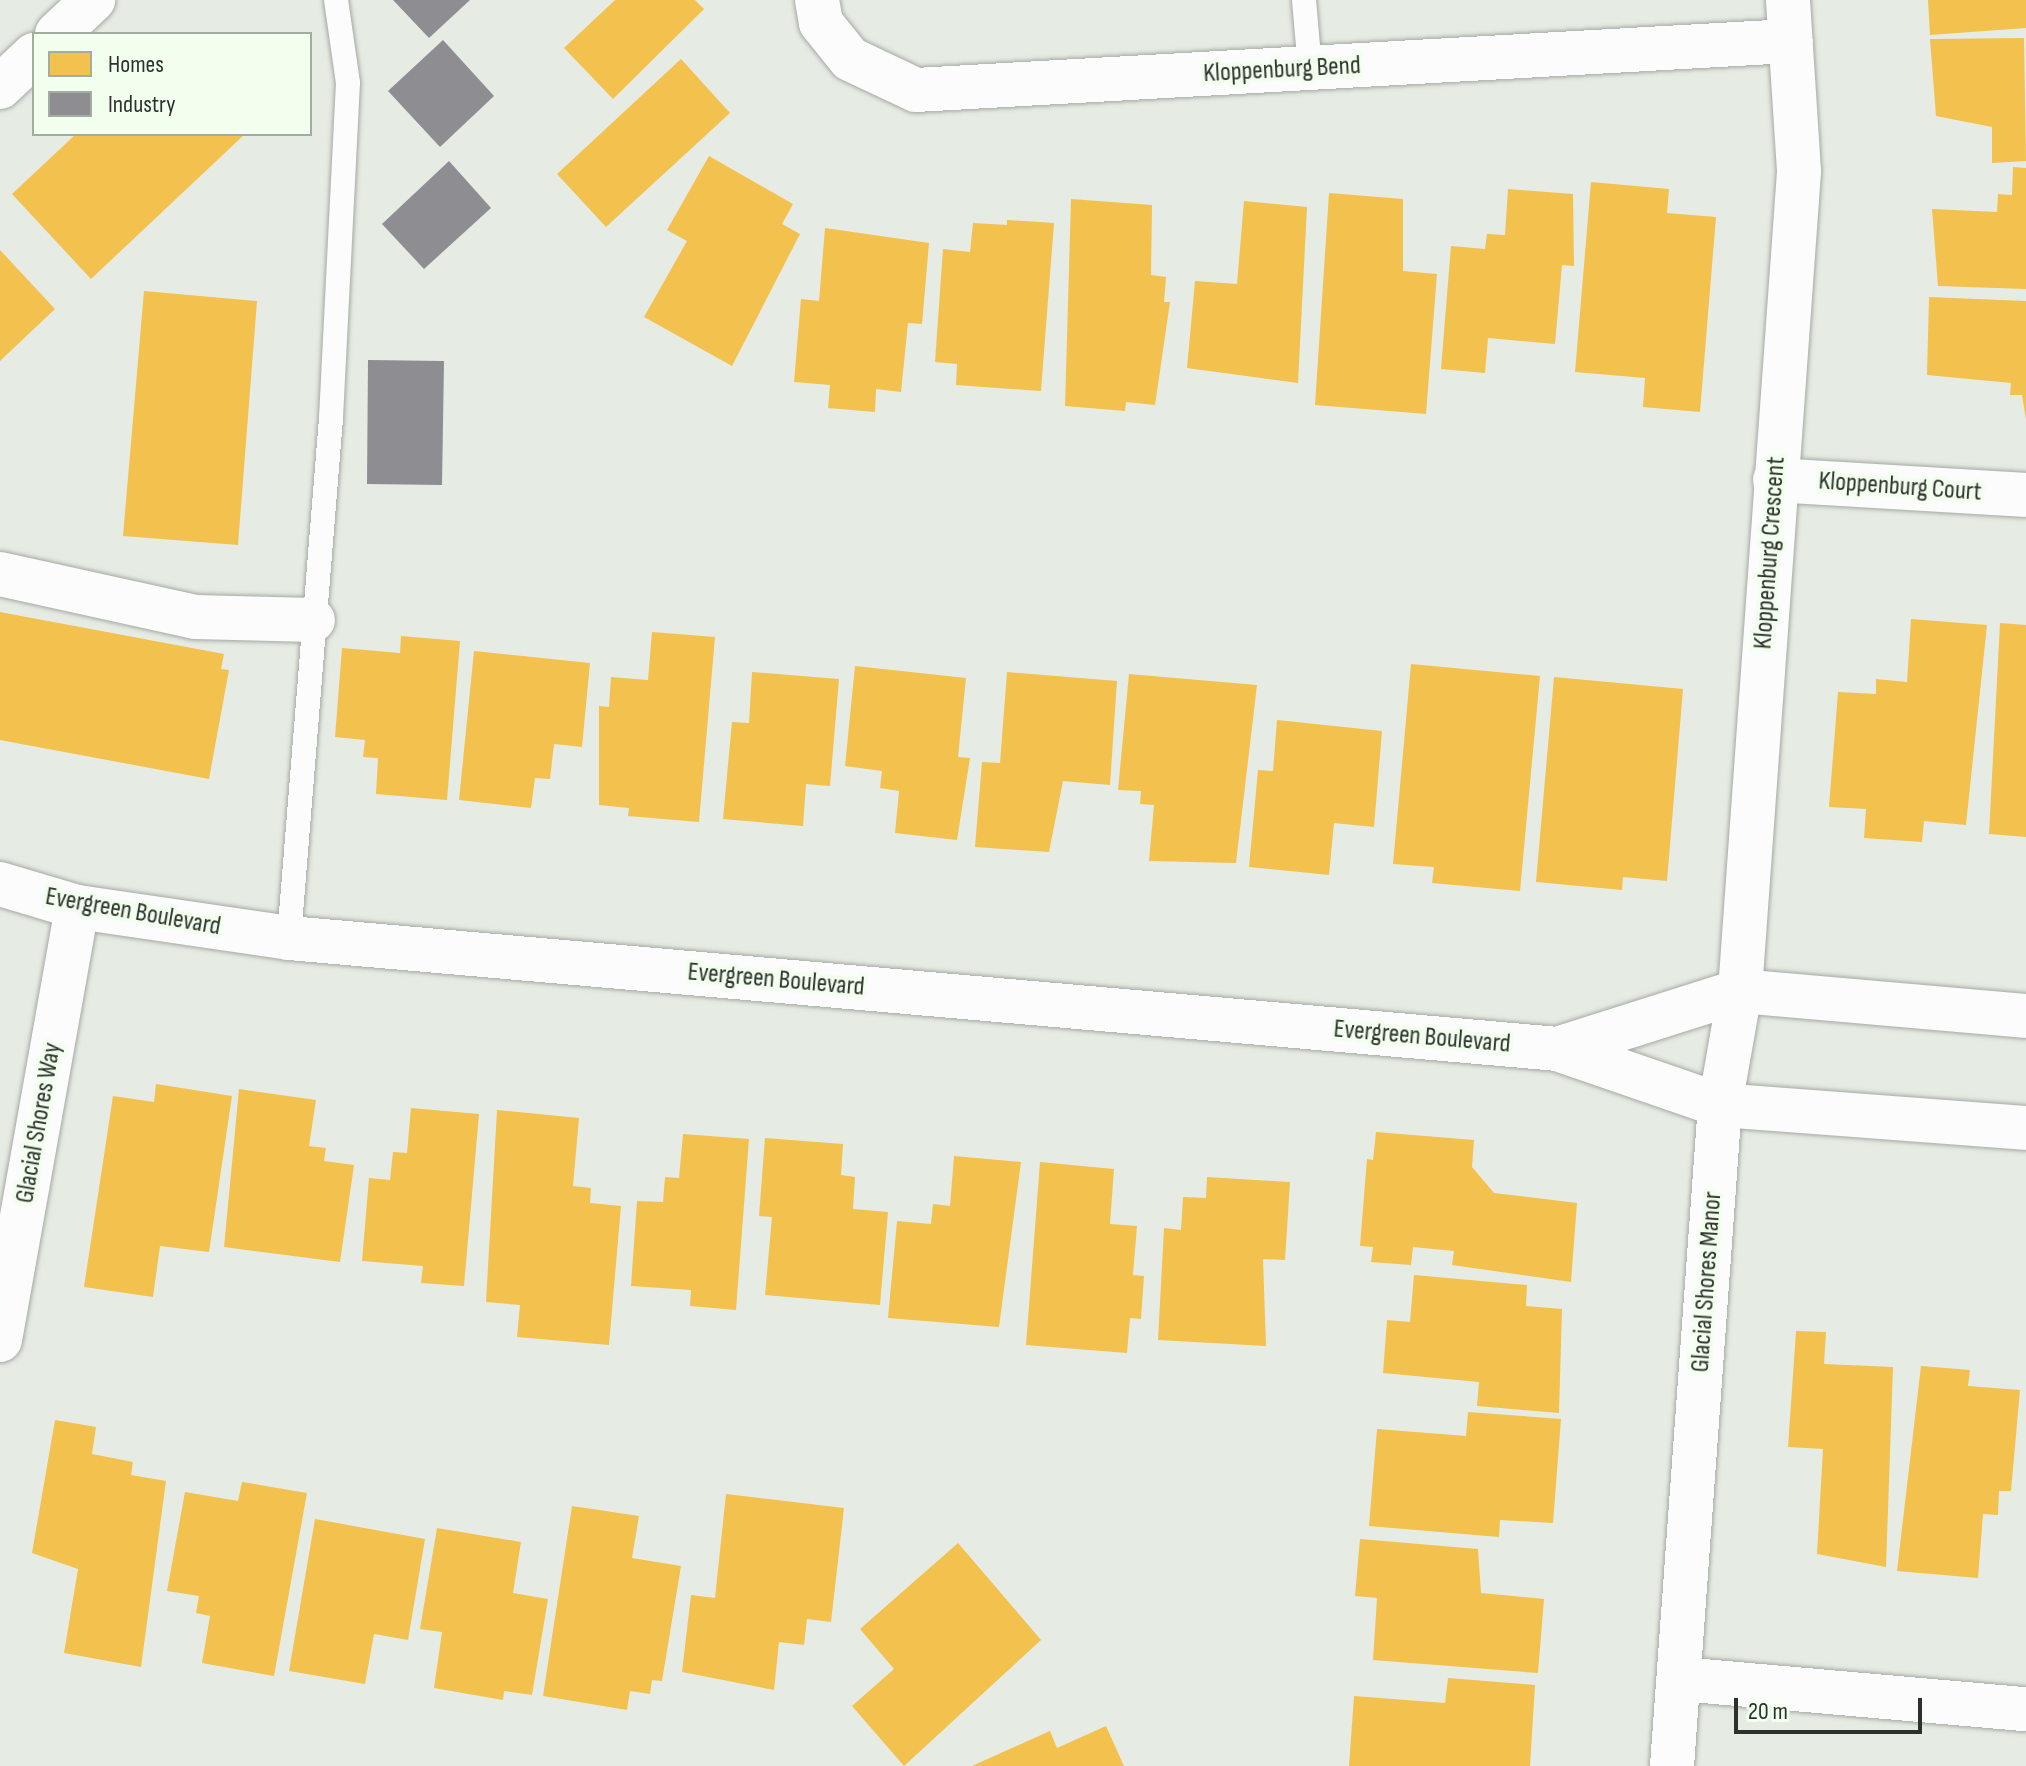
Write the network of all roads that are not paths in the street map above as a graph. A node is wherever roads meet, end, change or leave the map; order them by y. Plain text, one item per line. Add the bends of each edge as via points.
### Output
1 (93, 0) edge
2 (336, 0) edge
3 (817, 0) edge
4 (1304, 0) edge
5 (1789, 21) edge
6 (59, 32) edge
7 (32, 57) edge
8 (1310, 69) junction
9 (0, 87) edge
10 (1775, 480) junction
11 (2026, 495) edge
12 (0, 574) edge
13 (313, 620) junction
14 (0, 884) edge
15 (77, 907) junction
16 (289, 938) junction
17 (1740, 991) junction
18 (2026, 1016) edge
19 (1557, 1049) junction
20 (1720, 1105) junction
21 (2026, 1128) edge
22 (0, 1340) edge
23 (1680, 1679) junction
24 (2026, 1709) edge
25 (1672, 1766) edge

1 - 6 street
2 - 13 lane via 348,83
3 - 8 street, Kloppenburg Bend via 821,23 850,59 916,90
4 - 8 lane
5 - 8 street, Kloppenburg Bend
5 - 10 street, Kloppenburg Crescent via 1799,171
7 - 9 street
10 - 11 street, Kloppenburg Court
10 - 17 street, Kloppenburg Crescent
12 - 13 street via 195,617
13 - 16 lane
14 - 15 street, Evergreen Boulevard
15 - 16 street, Evergreen Boulevard
15 - 22 street, Glacial Shores Way
16 - 19 street, Evergreen Boulevard
17 - 18 street, Evergreen Boulevard
17 - 19 street, Evergreen Boulevard
17 - 20 street, Kloppenburg Crescent
19 - 20 street, Evergreen Boulevard
20 - 21 street
20 - 23 street, Glacial Shores Manor
23 - 24 street
23 - 25 street, Glacial Shores Manor

